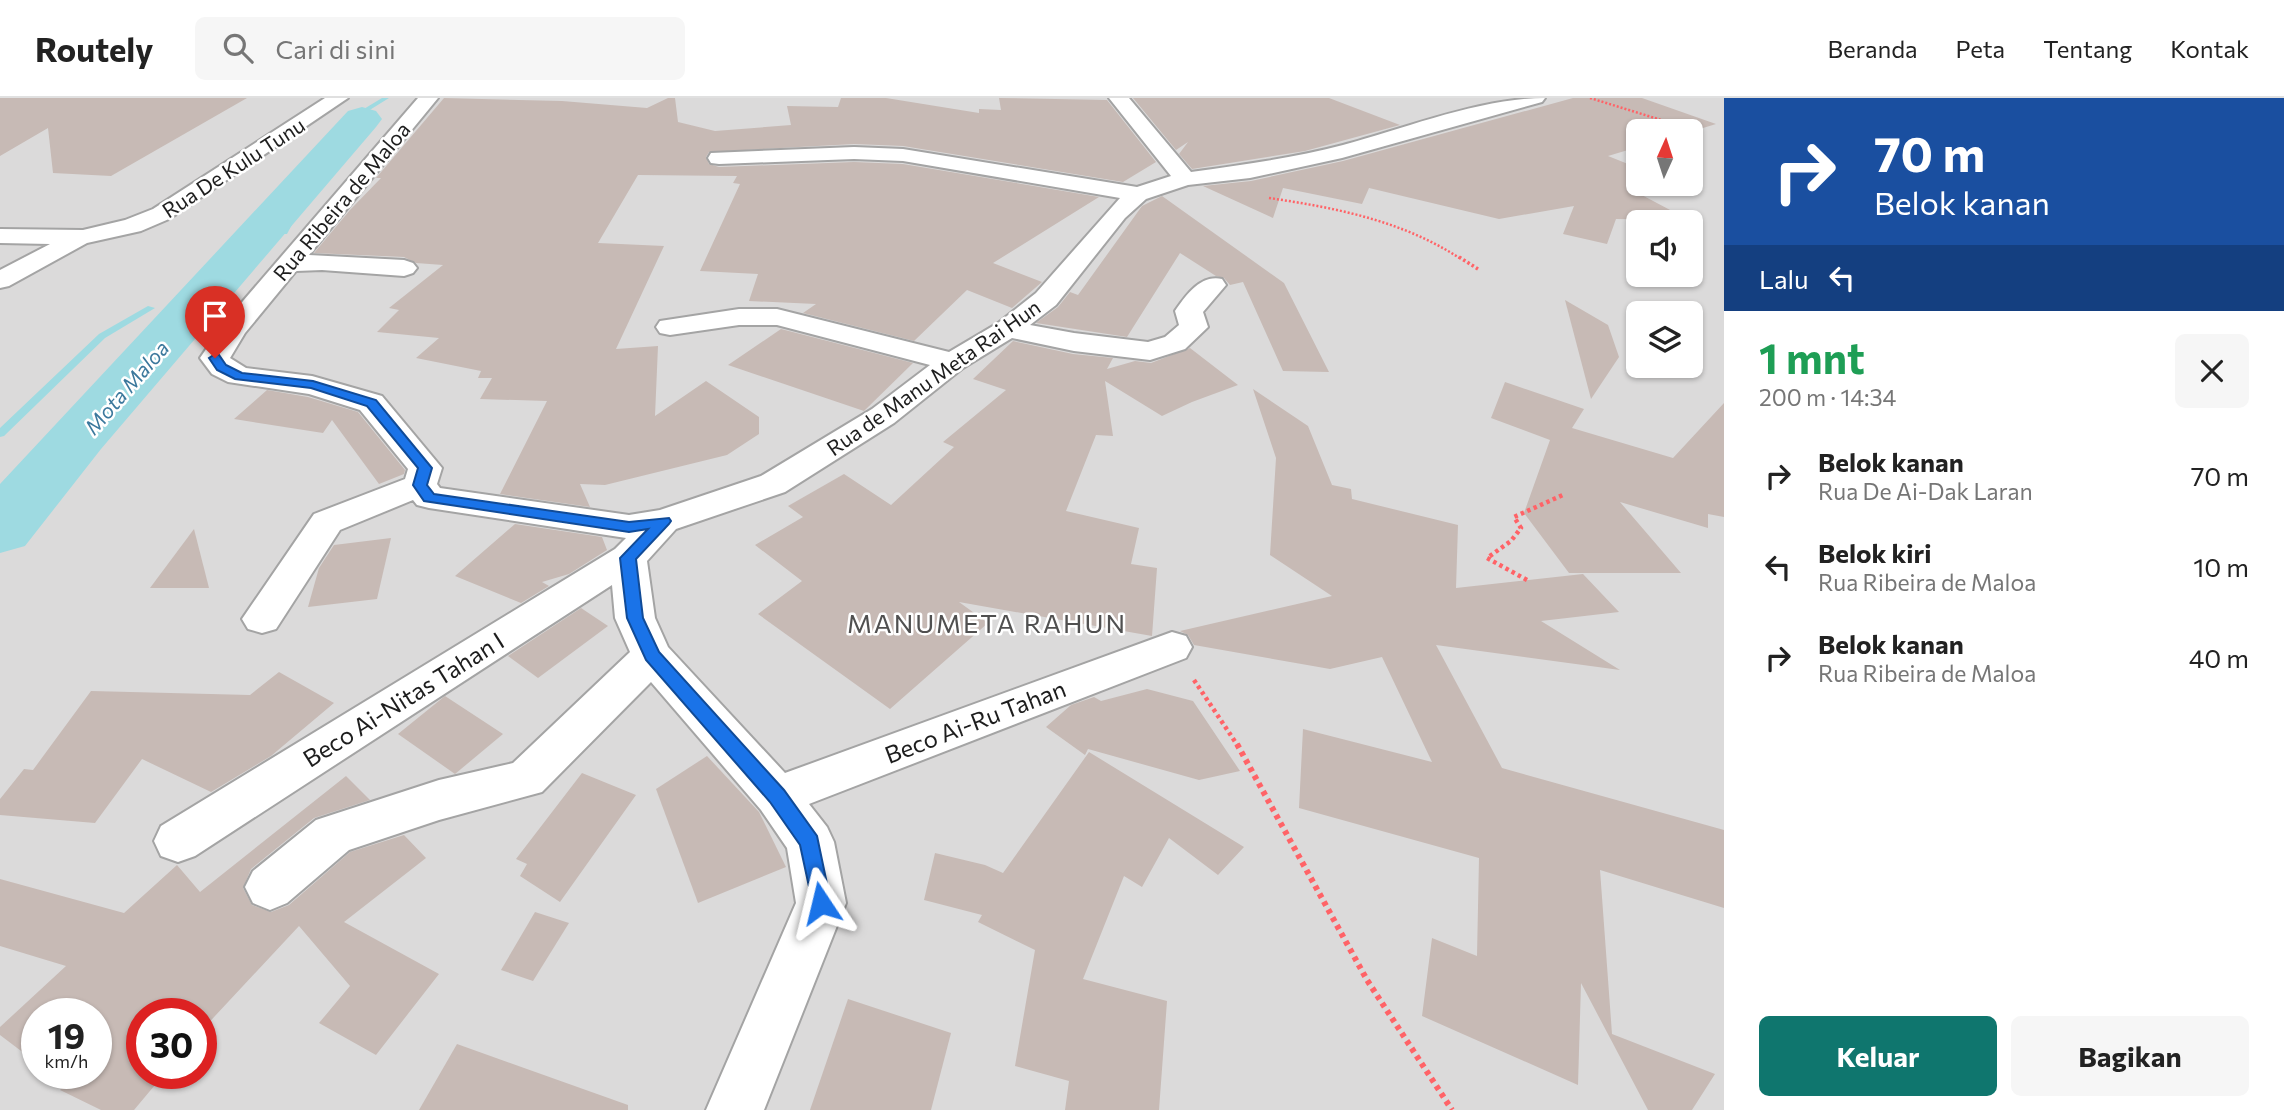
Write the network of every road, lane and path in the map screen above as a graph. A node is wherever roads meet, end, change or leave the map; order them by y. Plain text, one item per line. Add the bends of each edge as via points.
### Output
1 (338, 98) edge
2 (428, 98) edge
3 (1118, 98) edge
4 (1535, 98) edge
5 (1590, 98) edge
6 (1658, 119) edge
7 (719, 158) dead end
8 (1242, 172) junction
9 (1185, 179) junction
10 (1138, 194) junction
11 (0, 236) edge
12 (83, 237) junction
13 (289, 264) junction
14 (404, 268) dead end
15 (1478, 269) dead end
16 (0, 280) edge
17 (1213, 285) dead end
18 (670, 327) dead end
19 (1008, 330) junction
20 (953, 362) junction
21 (420, 485) junction
22 (1565, 495) dead end
23 (664, 521) junction
24 (628, 558) junction
25 (1527, 580) dead end
26 (262, 620) dead end
27 (1172, 647) joint
28 (652, 656) junction
29 (777, 796) junction
30 (178, 841) dead end
31 (270, 887) dead end
32 (735, 1110) edge
33 (1452, 1110) edge

1 - 12 street, Rua De Kulu Tunu via 161,214
2 - 13 street, Rua Ribeira de Maloa
3 - 9 street
4 - 8 street, Rua de Manu Meta Rai Hun via 1342,152
5 - 6 path
7 - 10 street via 903,155
8 - 9 street, Rua de Manu Meta Rai Hun
8 - 15 path via 1264,197 1374,219 1424,237
9 - 10 street, Rua de Manu Meta Rai Hun
10 - 19 street, Rua de Manu Meta Rai Hun via 1045,299
11 - 12 street, Rua De Kulu Tunu
12 - 16 street
13 - 14 street
13 - 21 street, Rua Ribeira de Maloa via 215,358 222,368 239,376 313,385 371,403 425,468
17 - 19 street via 1189,311 1194,327 1175,343 1150,351
18 - 20 street via 739,317 777,317
19 - 20 street, Rua de Manu Meta Rai Hun
20 - 23 street, Rua de Manu Meta Rai Hun via 883,416 773,484
21 - 23 street via 429,498 449,502 629,527
21 - 26 street via 327,522
22 - 25 path via 1514,517 1521,528 1487,558
23 - 24 street, Beco Ai-Nitas Tahan I
24 - 28 street via 635,618
24 - 30 street, Beco Ai-Nitas Tahan I
27 - 29 street, Beco Ai-Ru Tahan
27 - 33 path via 1241,750 1367,980
28 - 29 street
28 - 31 street via 526,779 439,800 333,835
29 - 32 street via 810,842 821,903

